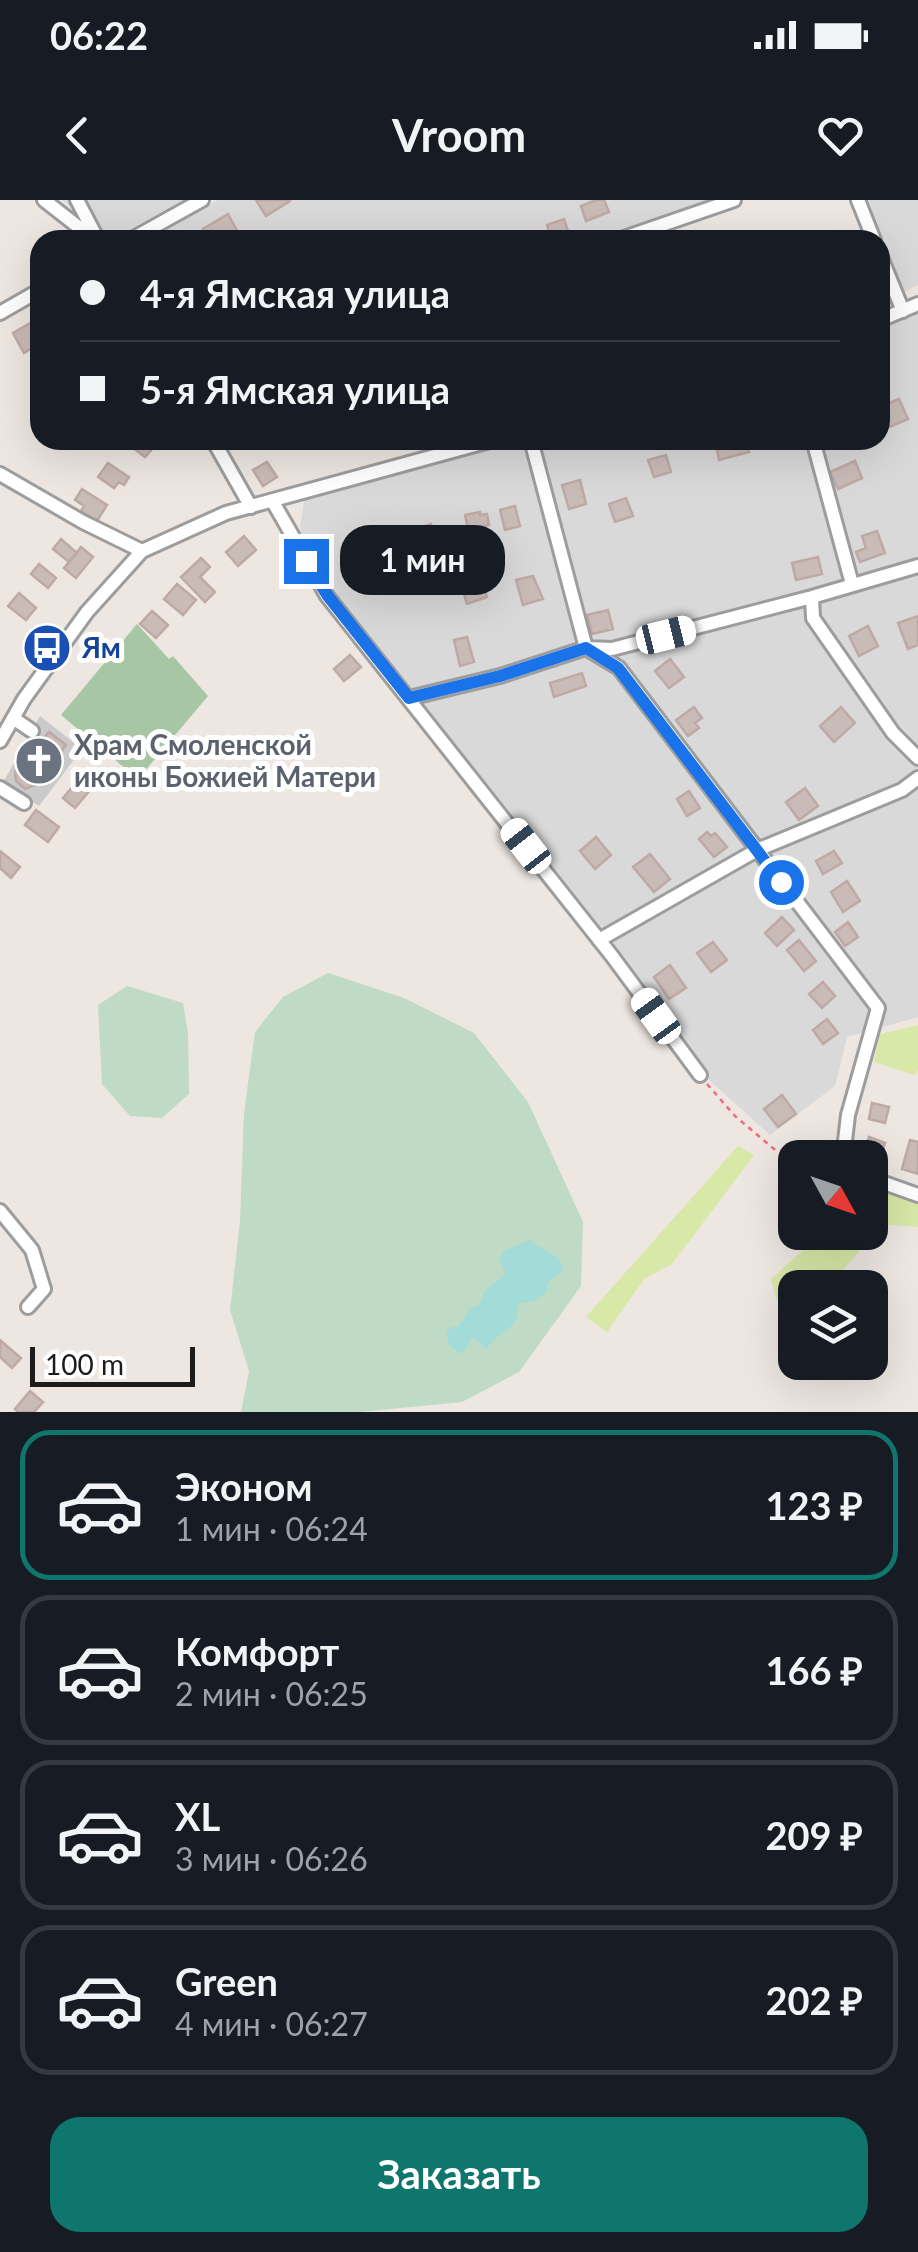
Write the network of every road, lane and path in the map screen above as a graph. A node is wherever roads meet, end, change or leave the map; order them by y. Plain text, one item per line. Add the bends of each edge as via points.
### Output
1 (44, 200) edge
2 (77, 200) edge
3 (202, 200) edge
4 (734, 200) edge
5 (858, 200) edge
6 (84, 230) edge
7 (92, 230) edge
8 (148, 230) edge
9 (647, 230) edge
10 (870, 230) edge
11 (890, 279) edge
12 (30, 296) edge
13 (918, 304) edge
14 (903, 311) junction
15 (0, 312) edge
16 (890, 316) edge
17 (220, 450) edge
18 (458, 450) edge
19 (534, 450) edge
20 (816, 450) edge
21 (0, 474) edge
22 (274, 502) junction
23 (252, 507) junction
24 (142, 550) junction
25 (918, 566) edge
26 (852, 584) junction
27 (812, 597) junction
28 (586, 648) junction
29 (409, 698) junction
30 (13, 718) junction
31 (32, 730) dead end
32 (0, 741) edge
33 (918, 758) edge
34 (918, 778) edge
35 (0, 788) edge
36 (24, 802) dead end
37 (757, 850) junction
38 (599, 940) junction
39 (700, 1075) joint
40 (845, 1140) edge
41 (778, 1150) edge
42 (888, 1184) edge
43 (918, 1195) edge
44 (0, 1212) edge
45 (28, 1307) dead end

1 - 6 street
2 - 7 street
3 - 8 street
4 - 9 street
5 - 10 street
11 - 14 street
12 - 15 street
13 - 14 street
14 - 16 street
17 - 23 street
18 - 22 street
19 - 28 street
20 - 26 street
21 - 24 street
22 - 23 street
22 - 29 street via 328,596
23 - 24 street
24 - 30 street via 86,612
25 - 26 street
26 - 27 street
27 - 28 street via 612,649
27 - 33 street via 813,618 892,733
28 - 29 street
28 - 37 street via 618,668
29 - 38 street
30 - 31 street
30 - 32 street
34 - 37 street
35 - 36 street
37 - 38 street
37 - 40 street via 878,1008
38 - 39 street
39 - 41 path via 735,1116
42 - 43 street
44 - 45 street via 32,1250 44,1289

